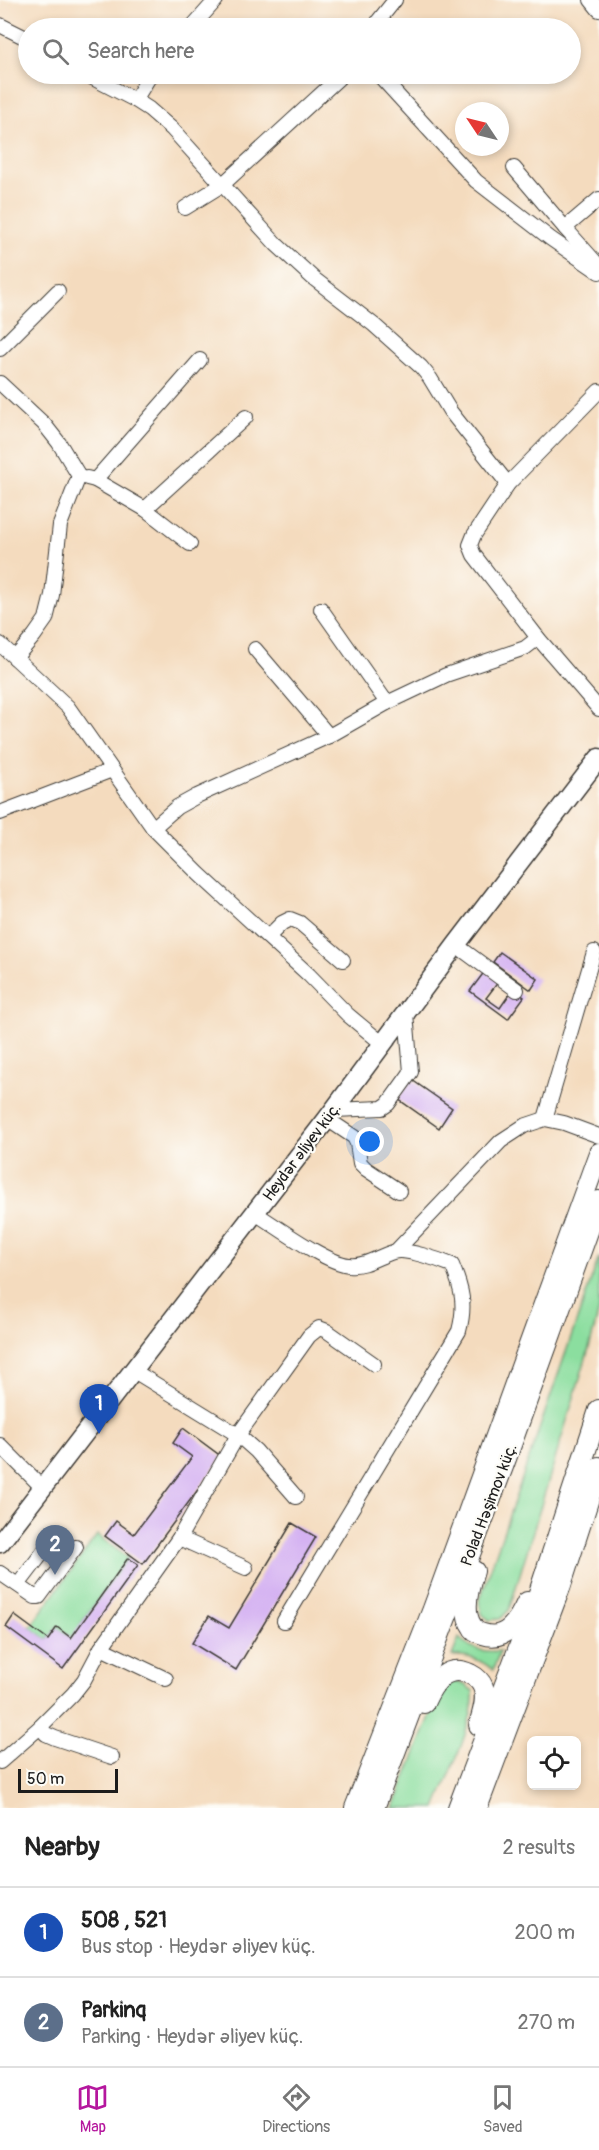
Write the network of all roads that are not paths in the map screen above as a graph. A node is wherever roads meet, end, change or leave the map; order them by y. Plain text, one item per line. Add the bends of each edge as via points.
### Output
1 (216, 0) edge
2 (395, 0) edge
3 (591, 0) edge
4 (599, 10) edge
5 (200, 18) edge
6 (381, 18) edge
7 (0, 25) edge
8 (18, 34) edge
9 (104, 84) edge
10 (145, 84) edge
11 (333, 84) edge
12 (387, 84) edge
13 (135, 100) junction
14 (514, 168) dead end
15 (222, 185) junction
16 (599, 199) edge
17 (185, 208) dead end
18 (566, 228) junction
19 (599, 266) edge
20 (599, 272) edge
21 (58, 291) dead end
22 (0, 349) edge
23 (201, 360) dead end
24 (0, 383) edge
25 (599, 391) edge
26 (246, 417) dead end
27 (79, 476) junction
28 (95, 480) junction
29 (508, 484) junction
30 (146, 509) junction
31 (189, 544) dead end
32 (321, 609) dead end
33 (538, 638) junction
34 (0, 644) edge
35 (255, 649) dead end
36 (15, 658) junction
37 (387, 703) junction
38 (599, 709) edge
39 (329, 736) junction
40 (599, 758) edge
41 (112, 770) junction
42 (0, 813) edge
43 (153, 828) junction
44 (267, 937) junction
45 (456, 945) junction
46 (594, 952) dead end
47 (344, 960) dead end
48 (517, 990) dead end
49 (406, 1013) junction
50 (383, 1044) junction
51 (331, 1114) junction
52 (545, 1119) junction
53 (599, 1136) edge
54 (599, 1153) edge
55 (399, 1191) dead end
56 (599, 1201) edge
57 (255, 1213) junction
58 (396, 1251) junction
59 (374, 1364) dead end
60 (134, 1371) junction
61 (599, 1410) edge
62 (238, 1435) junction
63 (0, 1445) edge
64 (504, 1464) junction
65 (599, 1467) edge
66 (43, 1488) junction
67 (296, 1497) dead end
68 (572, 1498) junction
69 (57, 1534) dead end
70 (179, 1538) junction
71 (0, 1543) edge
72 (76, 1547) dead end
73 (246, 1568) dead end
74 (0, 1573) edge
75 (18, 1585) junction
76 (284, 1621) dead end
77 (101, 1648) junction
78 (166, 1679) dead end
79 (40, 1727) junction
80 (112, 1757) dead end
81 (0, 1762) edge
82 (355, 1808) edge
83 (375, 1808) edge
84 (456, 1808) edge
85 (477, 1808) edge

1 - 5 street
2 - 6 street
3 - 4 street
7 - 8 street
9 - 13 street
10 - 13 street
11 - 15 street
12 - 20 street via 476,181
13 - 15 street via 172,129
14 - 18 street
15 - 17 street
15 - 29 street via 276,244 421,367
16 - 18 street
18 - 19 street
21 - 22 street
23 - 28 street
24 - 27 street via 44,424
25 - 29 street
26 - 30 street
27 - 28 street
27 - 36 street via 60,525 52,595 45,619
28 - 30 street
29 - 33 street via 470,545
30 - 31 street
32 - 37 street
33 - 37 street via 525,648 446,675
33 - 38 street
34 - 36 street
35 - 39 street
36 - 41 street via 68,707
37 - 39 street
39 - 43 street via 197,796
40 - 45 main road, Heydər Əliyev küç.
41 - 42 street
41 - 43 street
43 - 44 street
44 - 47 street via 290,920 300,923
44 - 50 street
45 - 48 street
45 - 49 main road, Heydər Əliyev küç.
46 - 52 street
49 - 50 main road, Heydər Əliyev küç.
49 - 51 street via 411,1072 388,1104
50 - 51 main road, Heydər Əliyev küç.
51 - 55 street via 354,1137 360,1163
51 - 57 main road, Heydər Əliyev küç.
52 - 53 street
52 - 58 street via 524,1126 501,1141
54 - 82 highway via 433,1609
56 - 64 highway, Polad Həşimov küç.
57 - 58 street via 324,1257 349,1265
57 - 60 main road, Heydər Əliyev küç.
58 - 76 street via 452,1265 461,1287 464,1313 459,1331
59 - 62 street via 319,1329 309,1336
60 - 62 street
60 - 66 main road, Heydər Əliyev küç.
61 - 68 highway
62 - 67 street
62 - 70 street
63 - 66 street
64 - 68 highway via 471,1580 469,1619 478,1632 500,1636 515,1622
64 - 83 highway, Polad Həşimov küç.
65 - 85 highway via 561,1585
66 - 71 main road, Heydər Əliyev küç.
68 - 84 highway
69 - 75 street
70 - 73 street
70 - 77 street
72 - 75 street via 39,1597
74 - 75 street
77 - 78 street
77 - 79 street via 84,1680
79 - 80 street via 55,1738
79 - 81 street
83 - 84 highway via 436,1681 446,1672 457,1670 476,1677 485,1696

